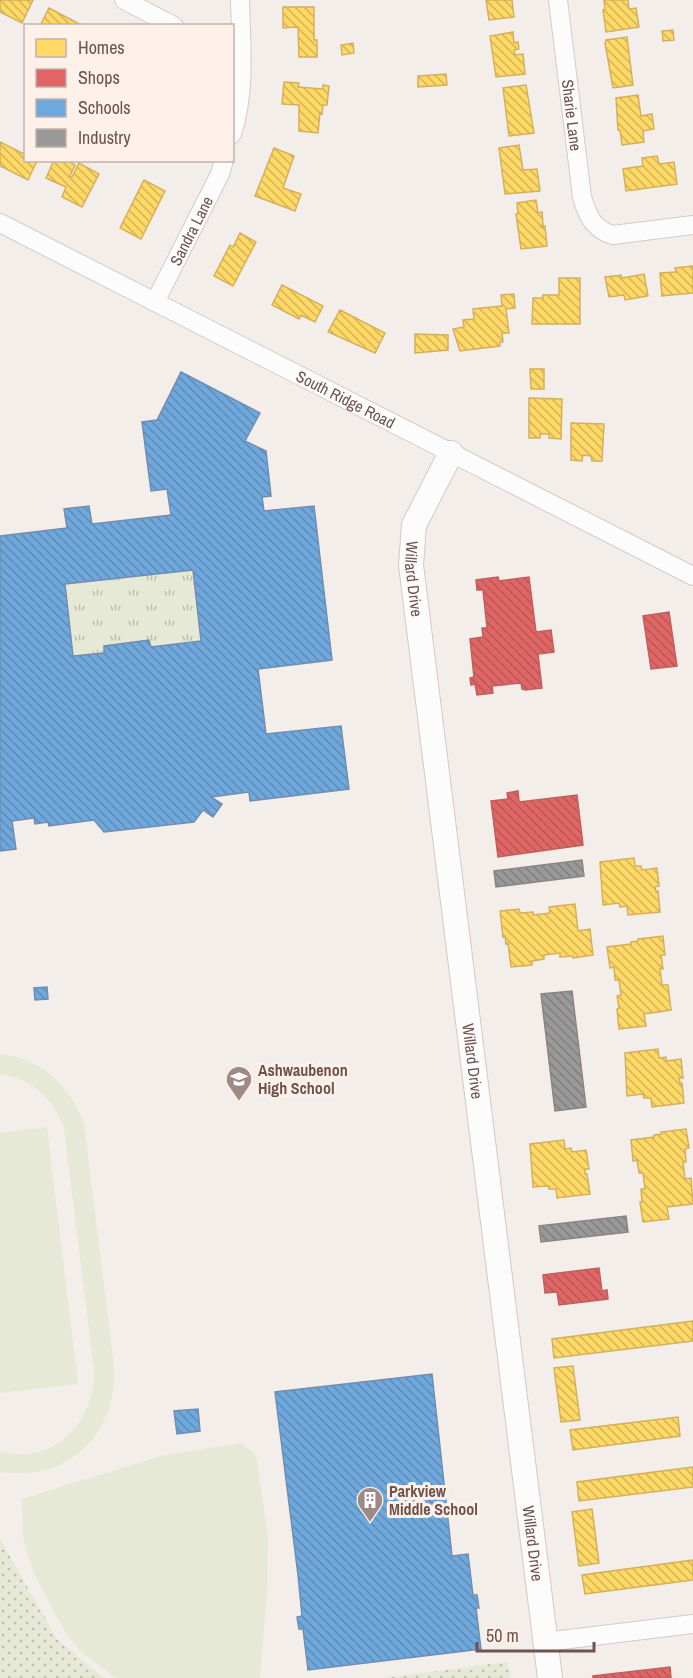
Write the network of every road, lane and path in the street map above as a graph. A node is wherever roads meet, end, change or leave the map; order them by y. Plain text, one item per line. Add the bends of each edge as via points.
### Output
1 (124, 0) edge
2 (240, 0) edge
3 (558, 0) edge
4 (170, 24) edge
5 (237, 58) edge
6 (234, 128) edge
7 (223, 162) edge
8 (0, 223) edge
9 (693, 225) edge
10 (155, 302) junction
11 (451, 453) junction
12 (693, 576) edge
13 (693, 1624) edge
14 (545, 1642) junction
15 (550, 1678) edge

1 - 4 street
2 - 5 street
3 - 9 street, Sharie Lane via 585,208 597,227 613,235
5 - 6 street via 238,115
7 - 10 street, Sandra Lane
8 - 10 street, South Ridge Road
10 - 11 street, South Ridge Road
11 - 12 street, South Ridge Road
11 - 14 street, Willard Drive via 414,525 411,566
13 - 14 street
14 - 15 street, Willard Drive

